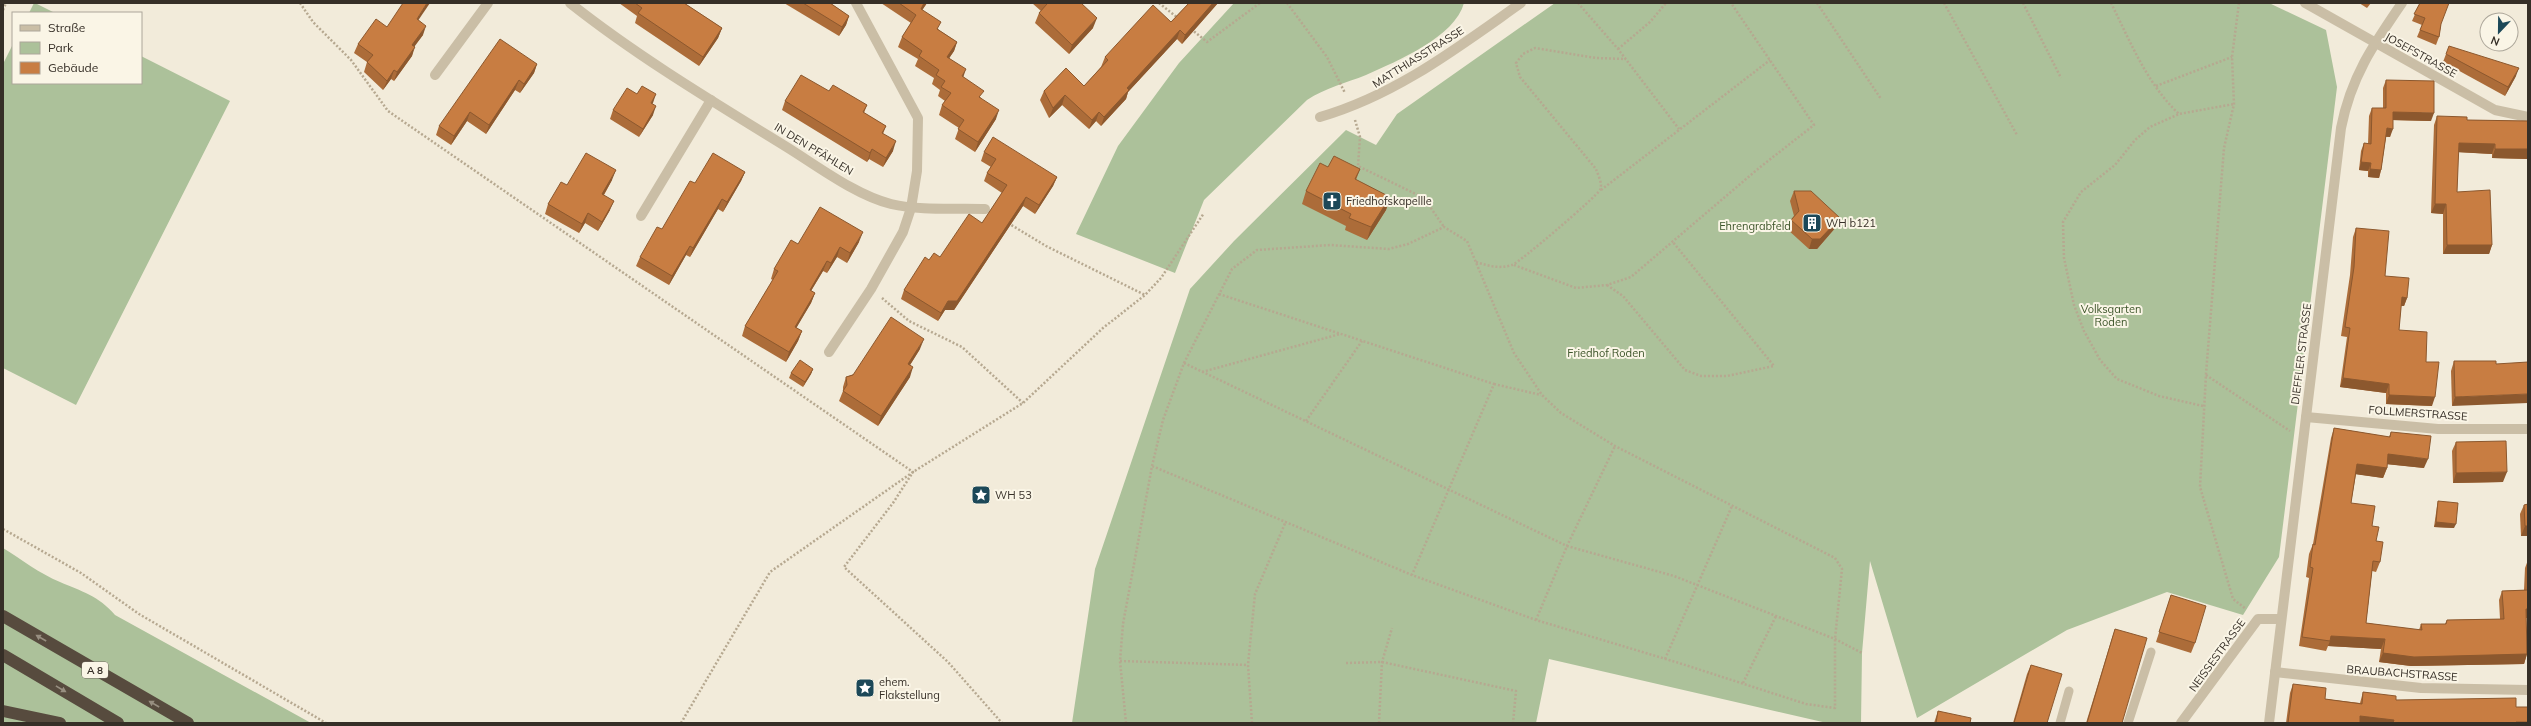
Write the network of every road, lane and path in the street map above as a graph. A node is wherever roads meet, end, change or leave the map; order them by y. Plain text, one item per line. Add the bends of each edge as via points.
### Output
1 (6, 3) edge
2 (300, 3) edge
3 (488, 3) edge
4 (570, 3) edge
5 (856, 3) edge
6 (1160, 3) edge
7 (1260, 3) edge
8 (1287, 3) edge
9 (1522, 3) edge
10 (1578, 3) edge
11 (1666, 3) edge
12 (1731, 3) edge
13 (1817, 3) edge
14 (1944, 3) edge
15 (2023, 3) edge
16 (2111, 3) edge
17 (2239, 3) edge
18 (2305, 3) edge
19 (2402, 3) edge
20 (3, 10) edge
21 (1183, 23) edge
22 (1189, 28) edge
23 (2375, 43) junction
24 (1618, 49) junction
25 (2232, 57) junction
26 (1626, 59) junction
27 (1770, 60) junction
28 (435, 75) dead end
29 (2062, 78) dead end
30 (2156, 86) junction
31 (1882, 99) dead end
32 (711, 100) junction
33 (2234, 104) junction
34 (1352, 108) junction
35 (2179, 114) junction
36 (2528, 117) edge
37 (1320, 118) dead end
38 (1679, 129) junction
39 (2017, 135) dead end
40 (1600, 190) junction
41 (911, 208) junction
42 (985, 209) joint
43 (1204, 213) dead end
44 (641, 216) dead end
45 (1444, 227) junction
46 (1672, 241) junction
47 (1476, 262) junction
48 (1514, 265) junction
49 (1607, 285) junction
50 (871, 289) junction
51 (1219, 294) junction
52 (1145, 295) junction
53 (1340, 334) junction
54 (1362, 341) junction
55 (829, 352) dead end
56 (1184, 363) junction
57 (1201, 372) junction
58 (2206, 374) junction
59 (1494, 384) junction
60 (1542, 395) junction
61 (1023, 403) junction
62 (2204, 406) junction
63 (2306, 417) junction
64 (1306, 422) junction
65 (2528, 429) edge
66 (2303, 439) junction
67 (1615, 446) junction
68 (1152, 466) junction
69 (912, 472) junction
70 (1449, 490) junction
71 (1732, 506) junction
72 (1286, 521) junction
73 (3, 529) edge
74 (1567, 546) junction
75 (1412, 575) junction
76 (1697, 585) junction
77 (2233, 599) dead end
78 (3, 616) edge
79 (1776, 616) junction
80 (2281, 619) junction
81 (1536, 620) junction
82 (1392, 628) dead end
83 (1835, 639) junction
84 (2151, 652) dead end
85 (1862, 653) dead end
86 (3, 655) edge
87 (1665, 659) junction
88 (1120, 661) junction
89 (1382, 662) junction
90 (1346, 663) dead end
91 (1248, 665) junction
92 (2275, 672) junction
93 (1743, 683) junction
94 (2528, 690) edge
95 (2070, 691) dead end
96 (3, 711) edge
97 (60, 723) edge
98 (118, 723) edge
99 (188, 723) edge
100 (326, 723) edge
101 (681, 723) edge
102 (1002, 723) edge
103 (1126, 723) edge
104 (1252, 723) edge
105 (1379, 723) edge
106 (1513, 723) edge
107 (2060, 723) edge
108 (2128, 723) edge
109 (2181, 723) edge
110 (2269, 723) edge

1 - 20 path
2 - 69 path via 313,22 351,60 388,111
3 - 28 street
4 - 32 street, IN DEN PFÄHLEN
5 - 41 street via 918,118 917,171
6 - 21 path
7 - 22 path via 1207,42
8 - 34 path via 1327,57
9 - 34 street, MATTHIASSTRASSE via 1435,63
10 - 24 path
11 - 24 path via 1650,22
12 - 27 path
13 - 31 path
14 - 39 path
15 - 29 path
16 - 30 path
17 - 25 path
18 - 23 street, JOSEFSTRASSE
19 - 23 street, DIEFFLER STRASSE
23 - 36 street, JOSEFSTRASSE via 2495,110
23 - 63 street, DIEFFLER STRASSE via 2347,98 2341,128
24 - 26 path
25 - 30 path
25 - 33 path
26 - 38 path
26 - 40 path via 1596,58 1535,48 1523,54 1516,63 1520,77 1596,170 1602,185
27 - 38 path
27 - 46 path via 1814,125
30 - 35 path via 2166,102
32 - 41 street, IN DEN PFÄHLEN via 870,196
32 - 44 street
33 - 35 path
33 - 58 path via 2224,148
34 - 37 street, MATTHIASSTRASSE
34 - 45 path via 1360,136 1358,166 1424,198
35 - 62 path via 2150,127 2135,140 2115,165 2081,192 2063,222 2064,258 2074,305 2084,331 2100,360 2117,378 2159,396
38 - 40 path
40 - 48 path
41 - 42 street, IN DEN PFÄHLEN
41 - 50 street via 903,232
42 - 52 path via 1046,246
43 - 52 path via 1181,249
45 - 47 path via 1466,241
45 - 51 path via 1408,244 1389,249 1330,245 1256,250 1232,269
46 - 49 path via 1631,277
46 - 49 path via 1774,366 1727,376 1701,376 1685,370 1623,296
47 - 48 path via 1496,268
47 - 60 path via 1514,353
48 - 49 path via 1576,288
50 - 55 street
50 - 61 path via 909,320 962,347
51 - 53 path
51 - 56 path
52 - 61 path via 1103,328
53 - 54 path
53 - 57 path
54 - 59 path
54 - 64 path
56 - 57 path
56 - 68 path via 1163,420
57 - 64 path
58 - 62 path
58 - 66 path
59 - 60 path
59 - 70 path
60 - 67 path via 1561,413
61 - 69 path
62 - 77 path via 2200,487
63 - 65 street, FOLLMERSTRASSE via 2438,429
63 - 66 street, DIEFFLER STRASSE
64 - 70 path
66 - 80 street, DIEFFLER STRASSE
67 - 71 path
67 - 74 path
68 - 72 path
68 - 88 path via 1123,624
69 - 101 path via 770,572
69 - 102 path via 894,503 844,567 948,662
70 - 74 path
70 - 75 path
71 - 76 path
71 - 83 path via 1835,558 1842,569
72 - 75 path
72 - 91 path via 1255,594
73 - 100 path via 81,573 138,614
74 - 76 path via 1674,576
74 - 81 path
75 - 81 path
76 - 79 path
76 - 87 path
99 -> 78 highway, A 8
79 - 83 path
79 - 93 path
80 - 92 street, DIEFFLER STRASSE
80 - 109 street, NEISSESTRASSE via 2258,618
81 - 87 path
82 - 89 path
83 - 85 path
83 - 93 path via 1835,708 1806,704
84 - 108 lane
86 -> 98 highway
87 - 93 path
88 - 91 path
88 - 103 path
89 - 90 path
89 - 105 path
89 - 106 path via 1516,691
91 - 104 path
92 - 94 street, BRAUBACHSTRASSE via 2421,688
92 - 110 street, DIEFFLER STRASSE
95 - 107 lane
96 - 97 highway

